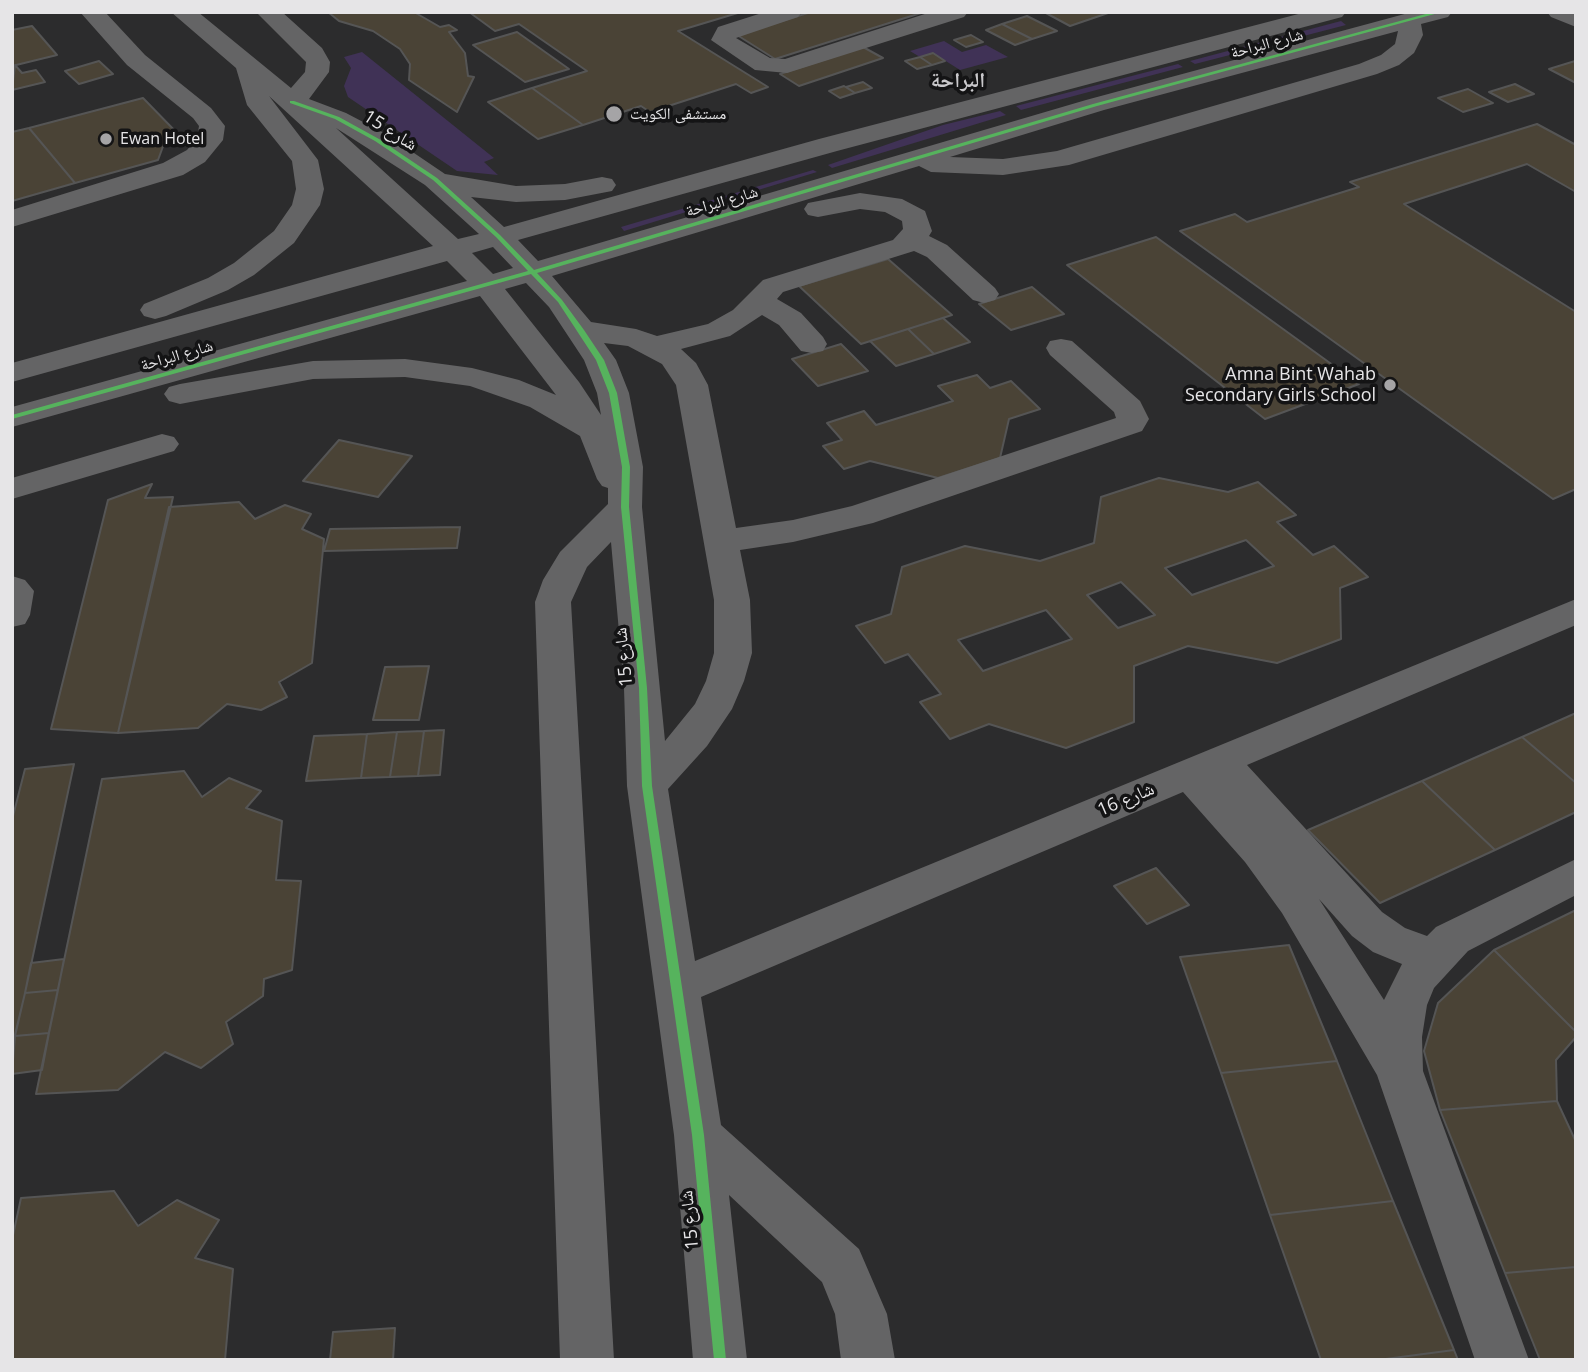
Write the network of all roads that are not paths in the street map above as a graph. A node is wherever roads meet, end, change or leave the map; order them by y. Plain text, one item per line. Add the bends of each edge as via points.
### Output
1 (92, 12) edge
2 (183, 12) edge
3 (268, 12) edge
4 (790, 12) edge
5 (957, 12) edge
6 (1334, 12) edge
7 (1440, 12) edge
8 (1559, 12) edge
9 (1576, 20) edge
10 (1408, 21) junction
11 (245, 62) junction
12 (292, 102) junction
13 (828, 145) junction
14 (912, 161) junction
15 (435, 179) junction
16 (12, 219) edge
17 (498, 236) junction
18 (654, 237) junction
19 (913, 239) junction
20 (453, 248) junction
21 (531, 272) junction
22 (487, 285) junction
23 (985, 294) dead end
24 (757, 300) junction
25 (581, 330) junction
26 (812, 344) dead end
27 (656, 346) junction
28 (1061, 348) dead end
29 (12, 351) edge
30 (12, 373) edge
31 (12, 417) edge
32 (12, 422) edge
33 (596, 434) junction
34 (162, 444) dead end
35 (12, 489) edge
36 (625, 507) junction
37 (721, 541) junction
38 (12, 588) edge
39 (1576, 611) edge
40 (12, 615) edge
41 (1205, 767) junction
42 (647, 786) junction
43 (1576, 875) edge
44 (1433, 957) junction
45 (676, 988) junction
46 (1399, 1071) junction
47 (698, 1135) junction
48 (587, 1360) edge
49 (720, 1360) edge
50 (868, 1360) edge
51 (1502, 1360) edge

1 - 16 street via 136,60 202,113 212,126 210,140 196,156 173,169
2 - 11 street, شارع 15
3 - 12 street via 318,62 312,82
4 - 5 street via 726,32 723,40 764,65 787,66
6 - 13 street, شارع البراحة
7 - 10 street, شارع البراحة
8 - 9 street
10 - 14 street, شارع البراحة via 1095,105
10 - 14 street via 1410,35 1405,48 1368,69 1060,159 972,168
11 - 12 street, شارع 15
11 - 29 street via 260,105 296,147 309,174 310,189 298,221 267,254 208,289 154,310
12 - 15 street, شارع 15 via 359,128
12 - 20 street, شارع 15
13 - 15 street via 718,159 565,192 493,193
13 - 17 street, شارع البراحة
14 - 18 street, شارع البراحة
15 - 17 street, شارع 15
17 - 20 street, شارع البراحة
17 - 21 street, شارع 15
18 - 19 street via 745,225 860,201 905,210 918,222
18 - 21 street, شارع البراحة
19 - 23 street via 937,251
19 - 24 street via 889,251 784,281
20 - 22 street, شارع 15
20 - 30 street, شارع البراحة
21 - 22 street, شارع البراحة
21 - 25 street, شارع 15
22 - 31 street, شارع البراحة
22 - 33 street, شارع 15 via 550,362
24 - 26 street via 790,319
24 - 27 street via 733,324
25 - 27 street via 612,332
25 - 36 street, شارع 15 via 613,393 626,467
27 - 37 street via 685,370 692,385
28 - 37 street via 1129,408 1133,413 1130,424 861,515
32 - 33 street via 282,374 375,367 434,371 508,387 541,400
33 - 36 street, شارع 15
34 - 35 street
36 - 42 street, شارع 15 via 643,688
36 - 48 street via 573,560 553,602
37 - 42 street via 735,626 725,681 694,736
38 - 40 street via 16,591
39 - 41 street, شارع 16
41 - 44 street via 1367,924 1389,940
41 - 45 street, شارع 16
41 - 46 street via 1297,901
42 - 45 street, شارع 15
43 - 44 street via 1476,924
44 - 46 street via 1404,1005
45 - 47 street, شارع 15
46 - 51 street
47 - 49 street, شارع 15
47 - 50 street via 841,1266 861,1314

